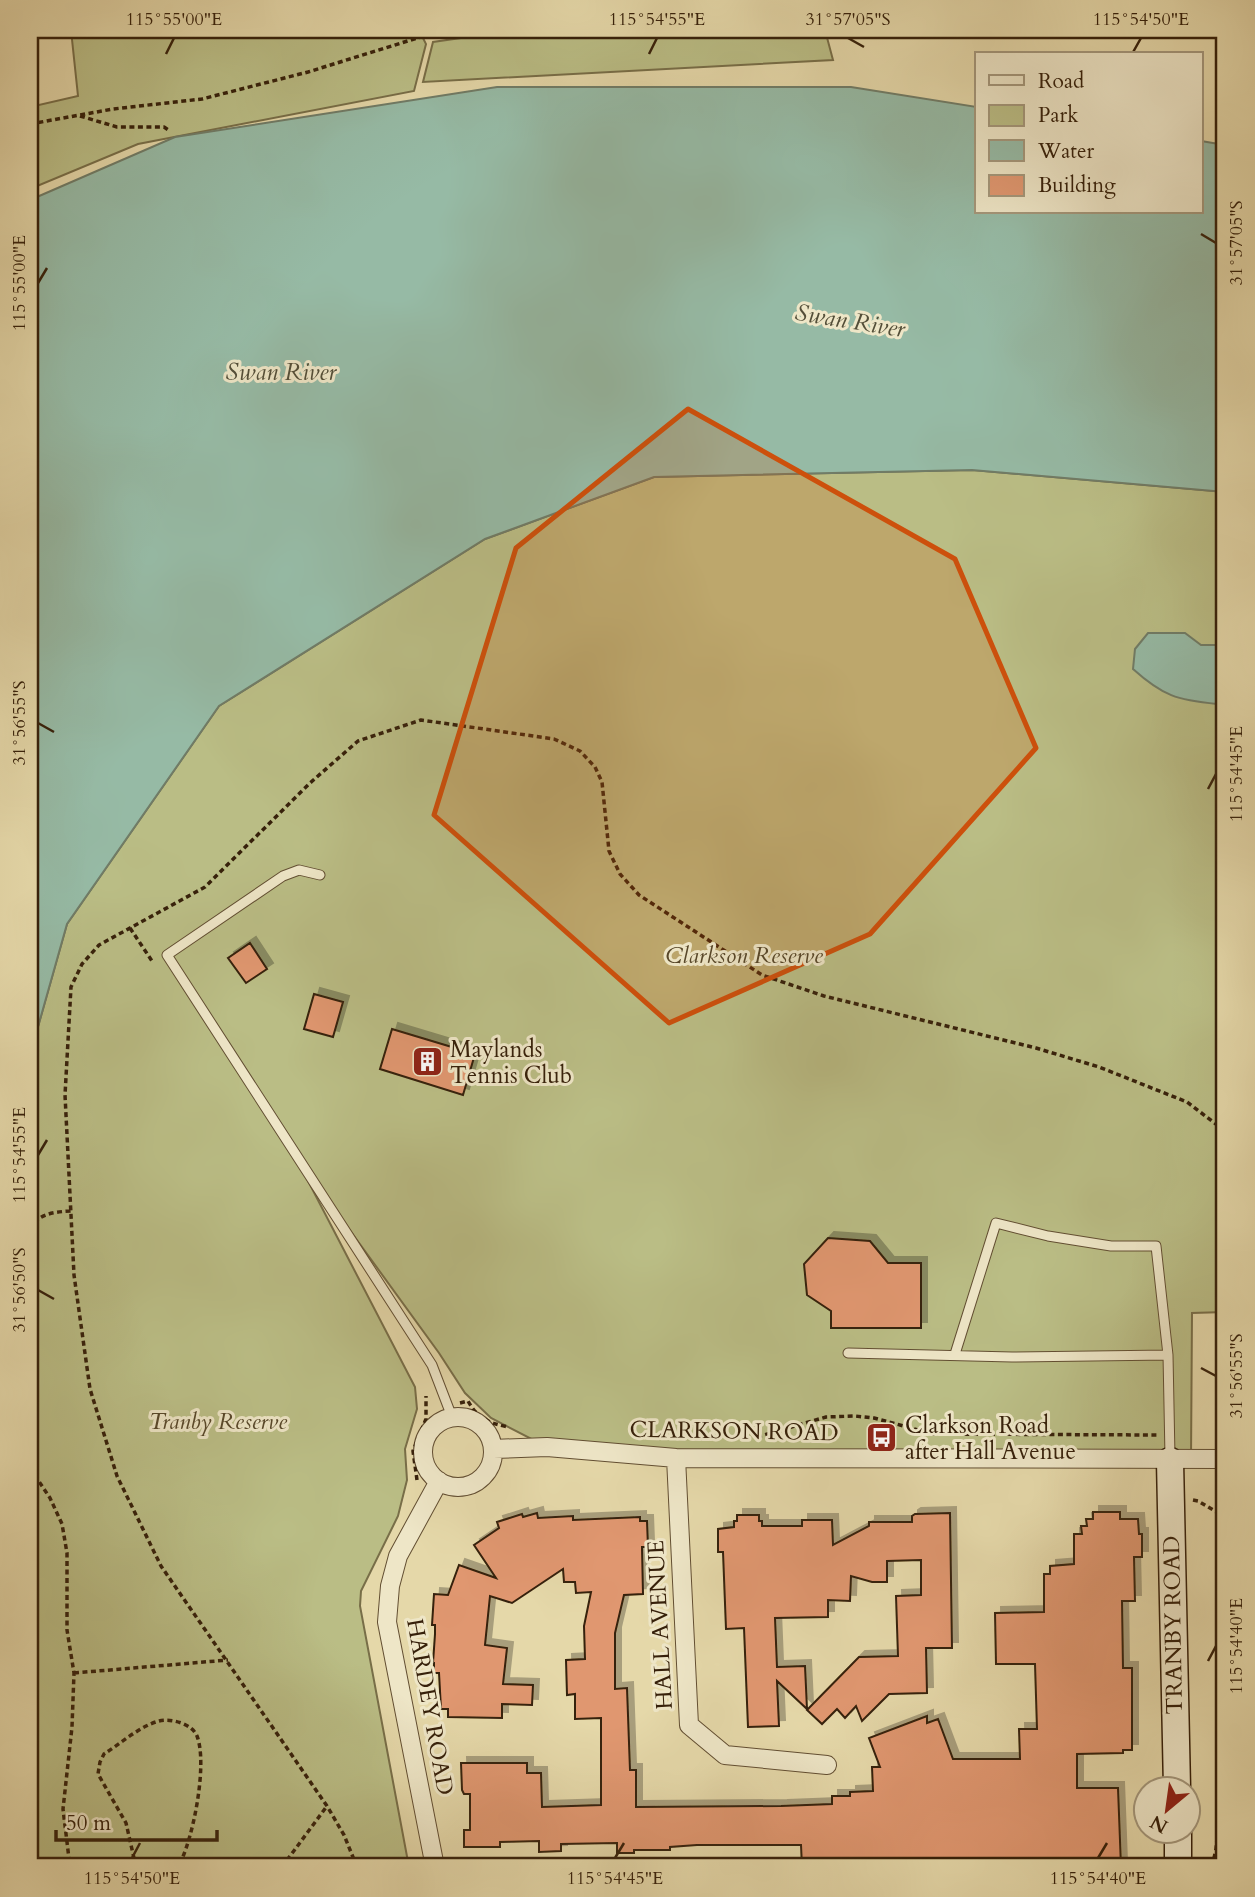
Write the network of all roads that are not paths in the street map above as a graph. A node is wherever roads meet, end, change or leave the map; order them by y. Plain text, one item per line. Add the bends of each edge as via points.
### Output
1 (320, 875) dead end
2 (848, 1353) dead end
3 (954, 1354) junction
4 (1168, 1355) junction
5 (450, 1412) junction
6 (1170, 1448) junction
7 (493, 1449) junction
8 (676, 1458) junction
9 (1225, 1460) edge
10 (439, 1481) junction
11 (827, 1765) dead end
12 (1177, 1774) edge
13 (1178, 1844) edge
14 (435, 1867) edge
15 (1178, 1867) edge

1 - 5 lane via 299,870 283,876 167,955 432,1365
2 - 3 lane
3 - 4 lane
3 - 4 lane via 996,1223 1111,1246 1156,1246
4 - 6 lane
5 - 7 street via 484,1428
5 - 10 street via 429,1432 424,1445 429,1471
6 - 8 street, CLARKSON ROAD
6 - 9 street, CLARKSON ROAD
6 - 12 street, TRANBY ROAD
7 - 8 street, CLARKSON ROAD via 547,1447
7 - 10 street via 492,1462 476,1482 451,1486
8 - 11 street, HALL AVENUE via 689,1725 725,1755
10 - 14 street, HARDEY ROAD via 398,1556 387,1622
13 - 15 street

